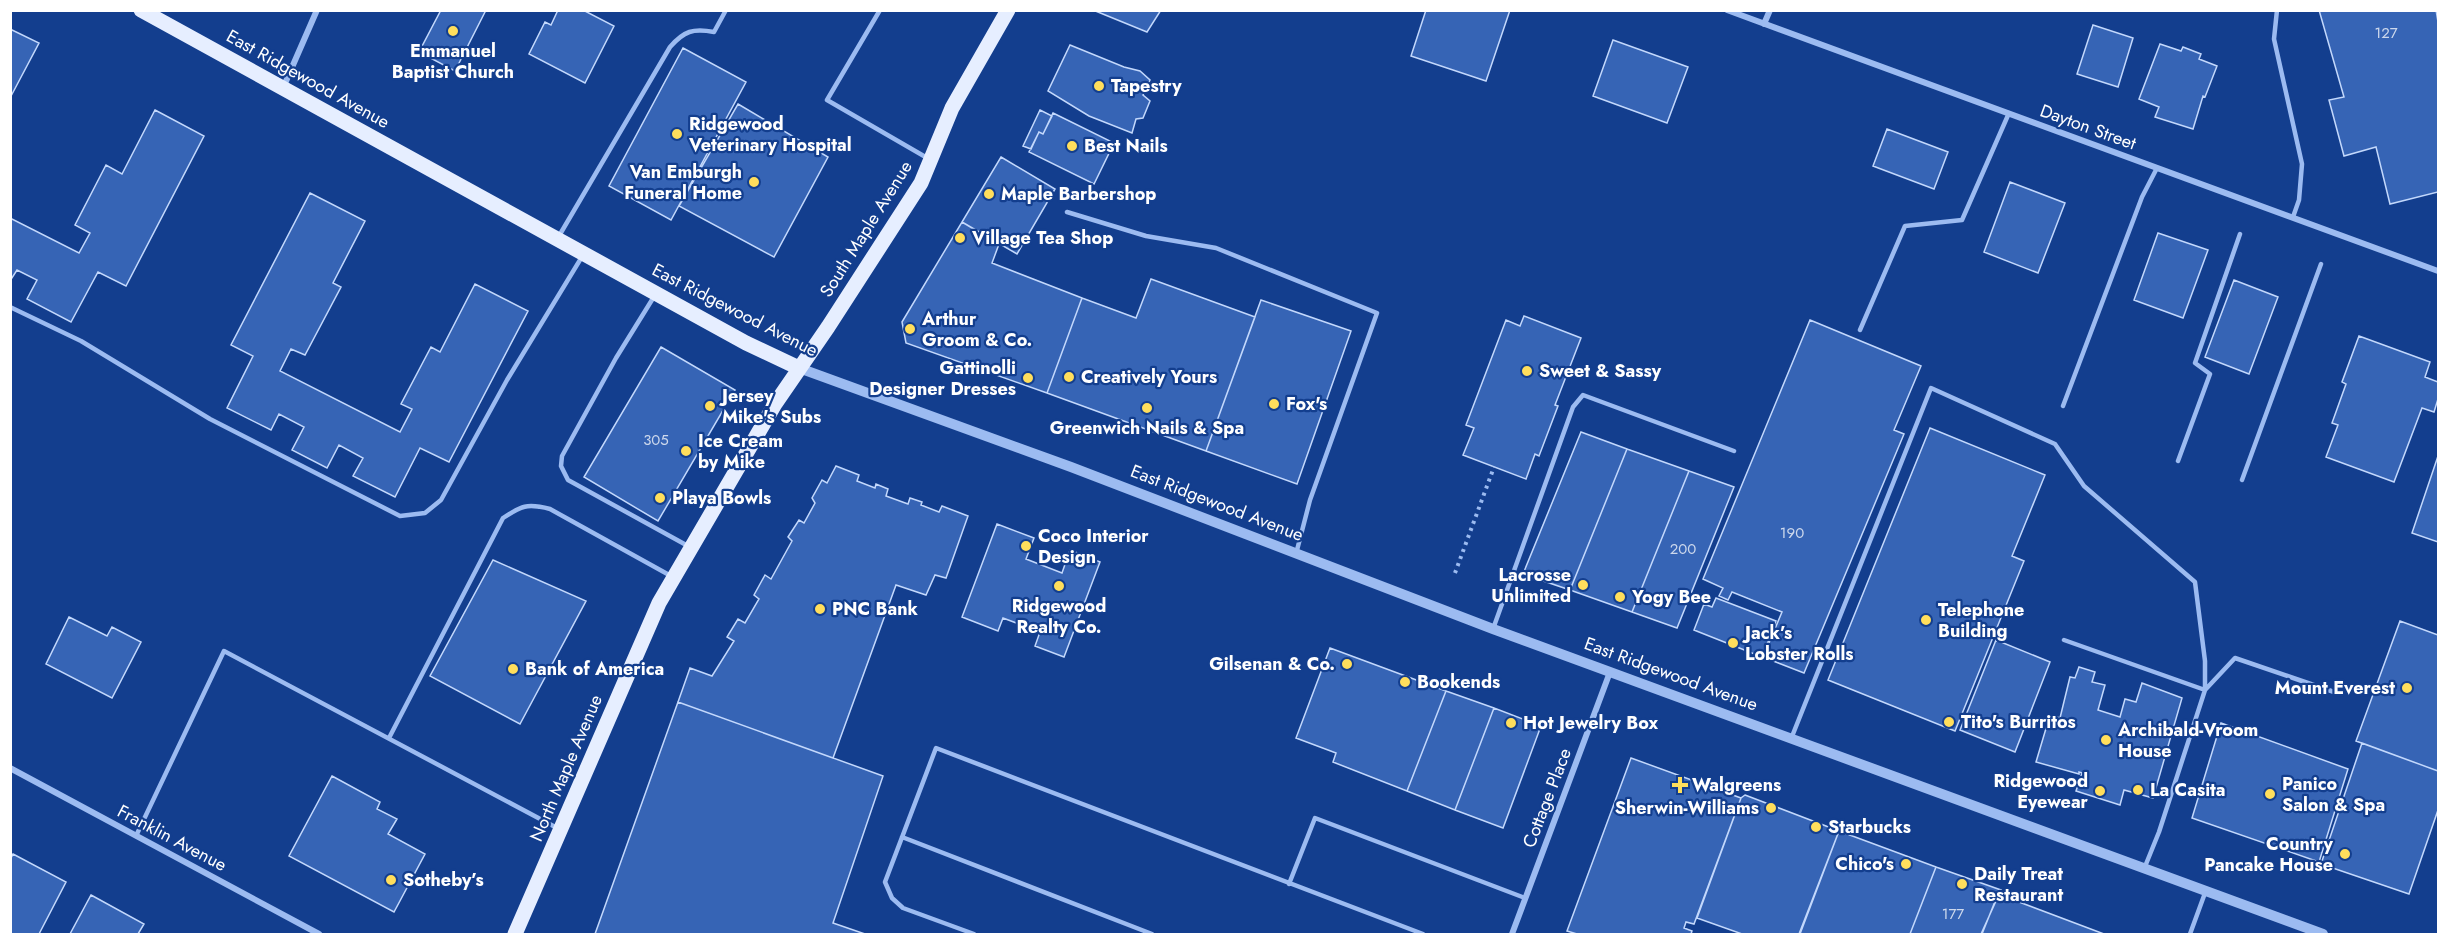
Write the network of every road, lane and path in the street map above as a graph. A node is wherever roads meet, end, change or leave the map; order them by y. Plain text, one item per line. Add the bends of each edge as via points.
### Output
1 (141, 10) edge
2 (317, 10) edge
3 (726, 10) edge
4 (880, 10) edge
5 (1008, 10) edge
6 (1727, 10) edge
7 (1770, 10) edge
8 (2277, 10) edge
9 (1764, 24) junction
10 (283, 88) junction
11 (2008, 113) junction
12 (931, 160) junction
13 (2157, 168) junction
14 (1067, 212) dead end
15 (2293, 218) junction
16 (2240, 234) dead end
17 (558, 238) junction
18 (584, 253) junction
19 (2321, 264) dead end
20 (2439, 271) edge
21 (657, 293) junction
22 (10, 307) edge
23 (1860, 330) dead end
24 (798, 368) junction
25 (2063, 406) dead end
26 (1734, 451) dead end
27 (2178, 461) dead end
28 (1494, 467) dead end
29 (2242, 480) dead end
30 (691, 547) junction
31 (1296, 554) junction
32 (1455, 573) dead end
33 (673, 577) junction
34 (1493, 629) junction
35 (2064, 640) dead end
36 (1610, 672) junction
37 (2205, 690) junction
38 (2337, 693) dead end
39 (389, 738) junction
40 (1791, 739) junction
41 (10, 768) edge
42 (561, 830) junction
43 (136, 836) junction
44 (902, 837) junction
45 (2144, 869) junction
46 (1289, 884) junction
47 (2205, 892) junction
48 (1525, 898) junction
49 (319, 934) edge
50 (515, 934) edge
51 (974, 934) edge
52 (1152, 934) edge
53 (1423, 934) edge
54 (1512, 934) edge
55 (2190, 934) edge
56 (2323, 934) edge

1 - 10 main road, East Ridgewood Avenue
2 - 10 street
3 - 17 lane via 714,32 680,35 670,47
4 - 12 lane via 827,100
5 - 12 main road, South Maple Avenue via 952,108
6 - 9 street, Dayton Street
7 - 9 street
8 - 15 lane via 2274,39 2301,164 2299,200
9 - 11 street, Dayton Street
10 - 17 main road, East Ridgewood Avenue
11 - 13 street, Dayton Street
11 - 23 lane via 1962,220 1905,226
12 - 24 main road, South Maple Avenue via 897,221
13 - 15 street, Dayton Street
13 - 25 lane via 2142,197
14 - 31 lane via 1146,236 1216,248 1377,313 1310,500
15 - 20 street, Dayton Street
16 - 27 lane via 2195,363 2210,374
17 - 18 main road, East Ridgewood Avenue
18 - 21 main road, East Ridgewood Avenue
18 - 22 lane via 507,380 441,500 425,513 400,516 210,419 81,341
19 - 29 lane
21 - 24 main road, East Ridgewood Avenue
21 - 30 lane via 610,368 562,456 561,466 568,480
24 - 30 main road, North Maple Avenue
24 - 31 street, East Ridgewood Avenue
26 - 34 lane via 1583,395 1573,407
28 - 32 path
30 - 33 main road, North Maple Avenue
31 - 34 street, East Ridgewood Avenue
33 - 39 lane via 550,509 521,506 502,518
33 - 42 main road, North Maple Avenue via 631,664
34 - 36 street, East Ridgewood Avenue
35 - 37 lane
36 - 40 street, East Ridgewood Avenue
36 - 48 street, Cottage Place
37 - 38 lane via 2235,658
37 - 40 lane via 2195,582 2084,486 2055,444 1931,388
37 - 45 lane
39 - 42 lane
39 - 43 lane via 224,651
40 - 45 street, East Ridgewood Avenue
41 - 43 street, Franklin Avenue
42 - 50 main road, North Maple Avenue
43 - 49 street, Franklin Avenue
44 - 46 lane via 936,748
44 - 51 lane via 885,882 892,898 903,908
44 - 52 lane
45 - 47 street, East Ridgewood Avenue
46 - 48 lane via 1315,818
46 - 53 lane
47 - 55 lane
47 - 56 street, East Ridgewood Avenue
48 - 54 street, Cottage Place

